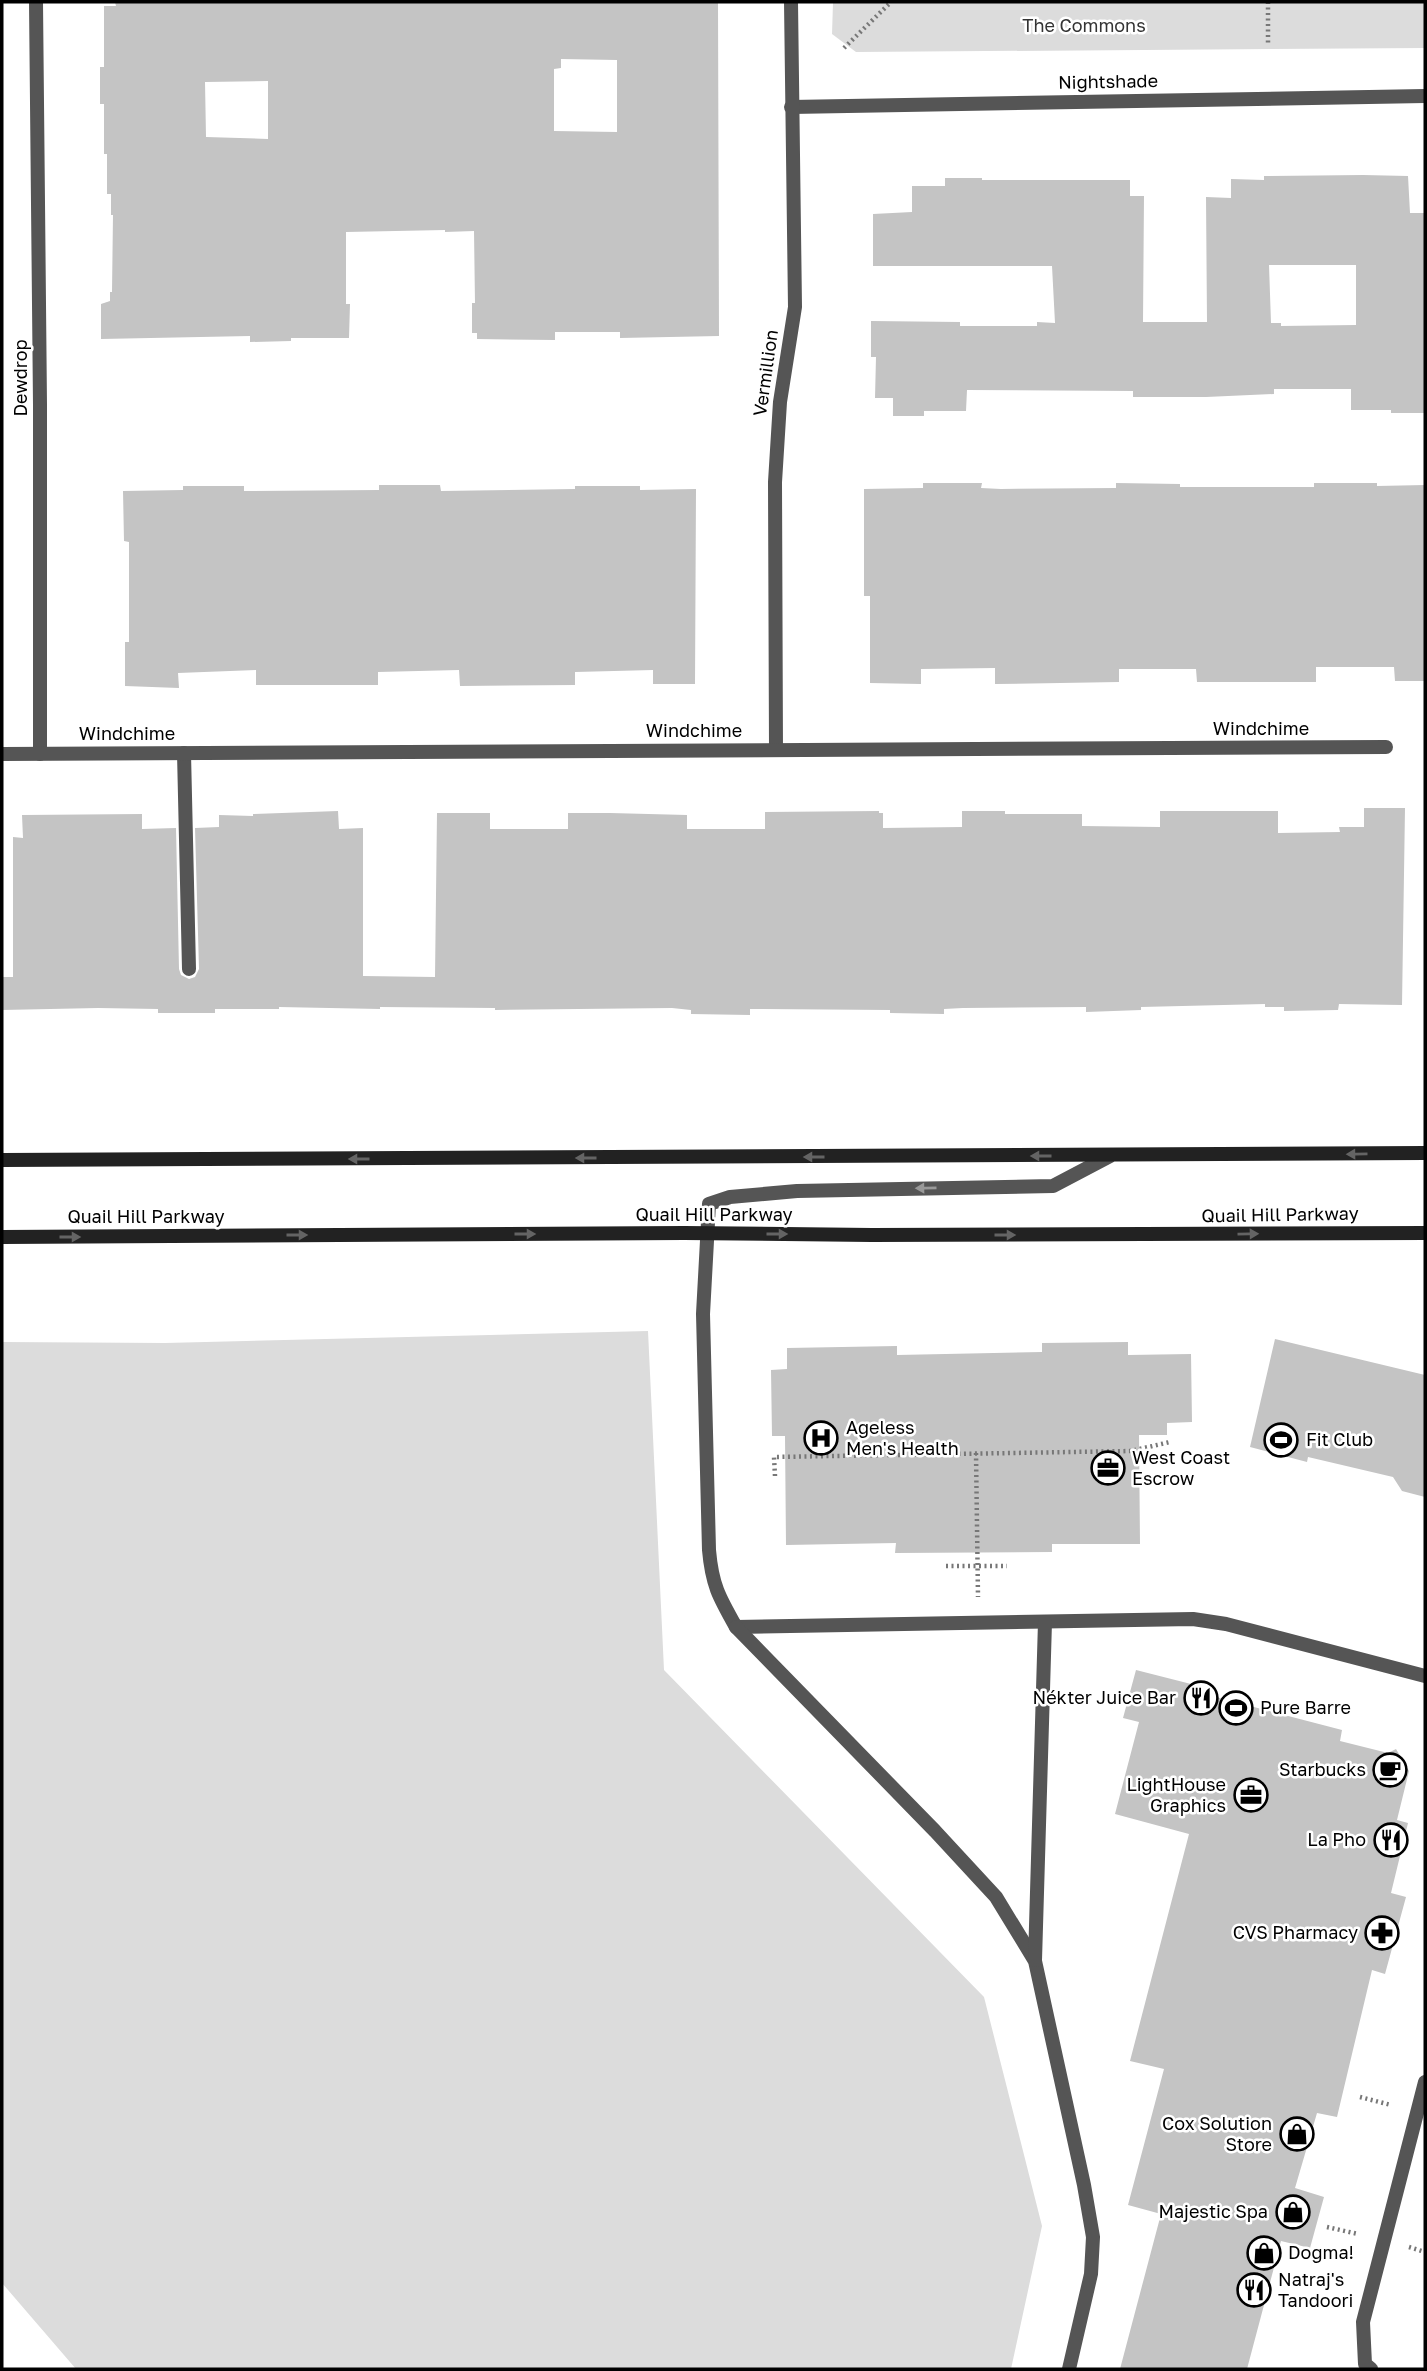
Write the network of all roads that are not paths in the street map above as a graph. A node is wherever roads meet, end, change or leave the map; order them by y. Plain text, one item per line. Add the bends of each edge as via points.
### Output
1 (36, 2) edge
2 (791, 2) edge
3 (1425, 96) edge
4 (791, 107) junction
5 (1386, 747) dead end
6 (776, 750) junction
7 (2, 754) edge
8 (40, 754) junction
9 (184, 754) junction
10 (189, 969) dead end
11 (1425, 1153) edge
12 (1110, 1156) junction
13 (2, 1160) edge
14 (1425, 1233) edge
15 (709, 1234) junction
16 (2, 1237) edge
17 (1045, 1622) junction
18 (736, 1627) junction
19 (1425, 1676) edge
20 (1035, 1961) junction
21 (1425, 2082) edge
22 (1069, 2369) edge
23 (1371, 2369) edge

1 - 8 street, Dewdrop
2 - 4 street, Vermillion
3 - 4 street, Nightshade
4 - 6 street, Vermillion via 795,307 780,402 775,482
5 - 6 street, Windchime
6 - 9 street, Windchime
7 - 8 street, Windchime
8 - 9 street, Windchime
9 - 10 street
11 -> 12 main road
12 -> 13 main road
12 -> 15 street via 1053,1186 797,1191 720,1199 709,1204
15 -> 14 main road, Quail Hill Parkway
16 -> 15 main road, Quail Hill Parkway
15 - 18 street via 703,1314 709,1550 717,1594
17 - 18 street
17 - 19 street via 1193,1619
17 - 20 street
18 - 20 street via 996,1897
20 - 22 street via 1093,2237 1091,2274
21 - 23 street via 1363,2322 1365,2364

